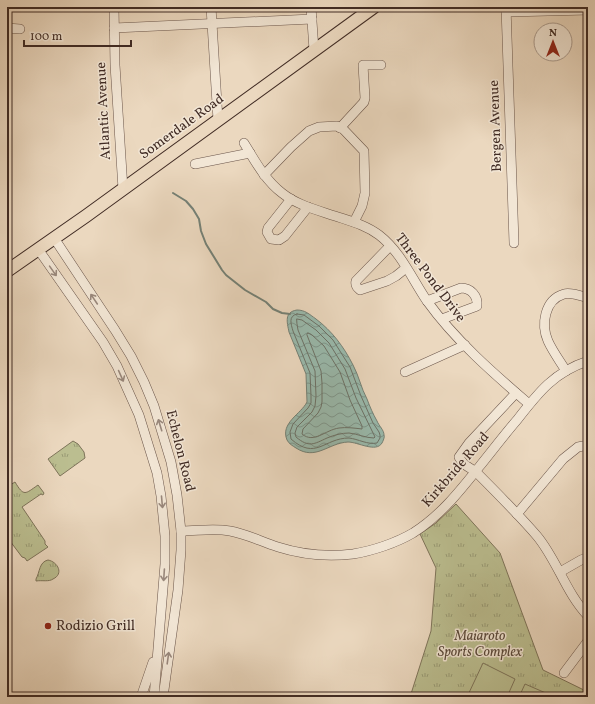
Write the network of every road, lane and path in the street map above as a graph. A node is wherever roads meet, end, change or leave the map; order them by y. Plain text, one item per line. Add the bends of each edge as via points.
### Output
1 (114, 7) edge
2 (211, 7) edge
3 (311, 7) edge
4 (374, 7) edge
5 (506, 9) edge
6 (588, 10) edge
7 (312, 19) junction
8 (212, 23) junction
9 (7, 28) edge
10 (114, 28) junction
11 (20, 29) dead end
12 (314, 50) junction
13 (381, 65) dead end
14 (218, 120) junction
15 (340, 128) junction
16 (244, 143) dead end
17 (250, 153) junction
18 (194, 164) dead end
19 (264, 175) junction
20 (123, 189) junction
21 (291, 199) junction
22 (308, 207) junction
23 (354, 222) junction
24 (54, 238) junction
25 (514, 243) dead end
26 (390, 246) junction
27 (38, 249) junction
28 (406, 268) junction
29 (7, 271) edge
30 (588, 298) edge
31 (427, 301) junction
32 (442, 319) junction
33 (465, 345) junction
34 (588, 361) edge
35 (566, 371) junction
36 (405, 372) dead end
37 (516, 393) junction
38 (529, 404) junction
39 (588, 444) edge
40 (475, 472) junction
41 (517, 514) junction
42 (181, 531) junction
43 (588, 557) edge
44 (560, 572) junction
45 (588, 616) edge
46 (588, 641) edge
47 (158, 650) junction
48 (564, 673) dead end
49 (141, 697) edge
50 (154, 697) edge
51 (163, 697) edge

1 - 10 street, Atlantic Avenue
2 - 8 street
3 - 7 street
4 - 12 main road, Somerdale Road
5 - 6 street
5 - 25 street, Bergen Avenue
7 - 8 street
7 - 12 street
8 - 10 street
8 - 14 street
9 - 11 street
10 - 20 street, Atlantic Avenue
12 - 14 main road, Somerdale Road
13 - 15 street via 363,65 364,102
14 - 20 main road, Somerdale Road
15 - 19 street via 328,126 309,131
15 - 23 street via 344,129 364,151 365,193
16 - 17 street, Three Pond Drive
17 - 18 street
17 - 19 street, Three Pond Drive
19 - 21 street, Three Pond Drive
20 - 24 main road, Somerdale Road
21 - 22 street, Three Pond Drive
21 - 22 street via 268,228 267,232 271,238 279,240 285,236
22 - 23 street, Three Pond Drive
23 - 26 street, Three Pond Drive via 375,232
24 - 27 main road, Somerdale Road
42 -> 24 street, Echelon Road via 171,462 144,382 131,356
26 - 28 street, Three Pond Drive
26 - 28 street via 356,281 356,287 360,290 387,281
27 - 29 main road, Somerdale Road
27 -> 47 street, Echelon Road via 117,366 139,415 157,473 165,536
28 - 31 street, Three Pond Drive
30 - 35 street via 564,294 551,302 547,309 545,325 548,342
31 - 32 street, Three Pond Drive
31 - 32 street via 461,288 475,295 477,306
32 - 33 street, Three Pond Drive
33 - 36 street
33 - 37 street, Three Pond Drive
34 - 35 street, Kirkbride Road
35 - 38 street, Kirkbride Road via 549,383
37 - 38 street, Three Pond Drive
37 - 40 street via 459,457 462,464
38 - 40 street, Kirkbride Road
39 - 41 street via 578,447 563,459
40 - 41 street
40 - 42 street, Kirkbride Road via 441,511 412,534 369,551 313,555 288,550 230,531
41 - 44 street via 537,536
51 -> 42 street, Echelon Road via 178,590
43 - 44 street
44 - 45 street
46 - 48 street
47 - 49 street
47 - 50 street, Echelon Road

